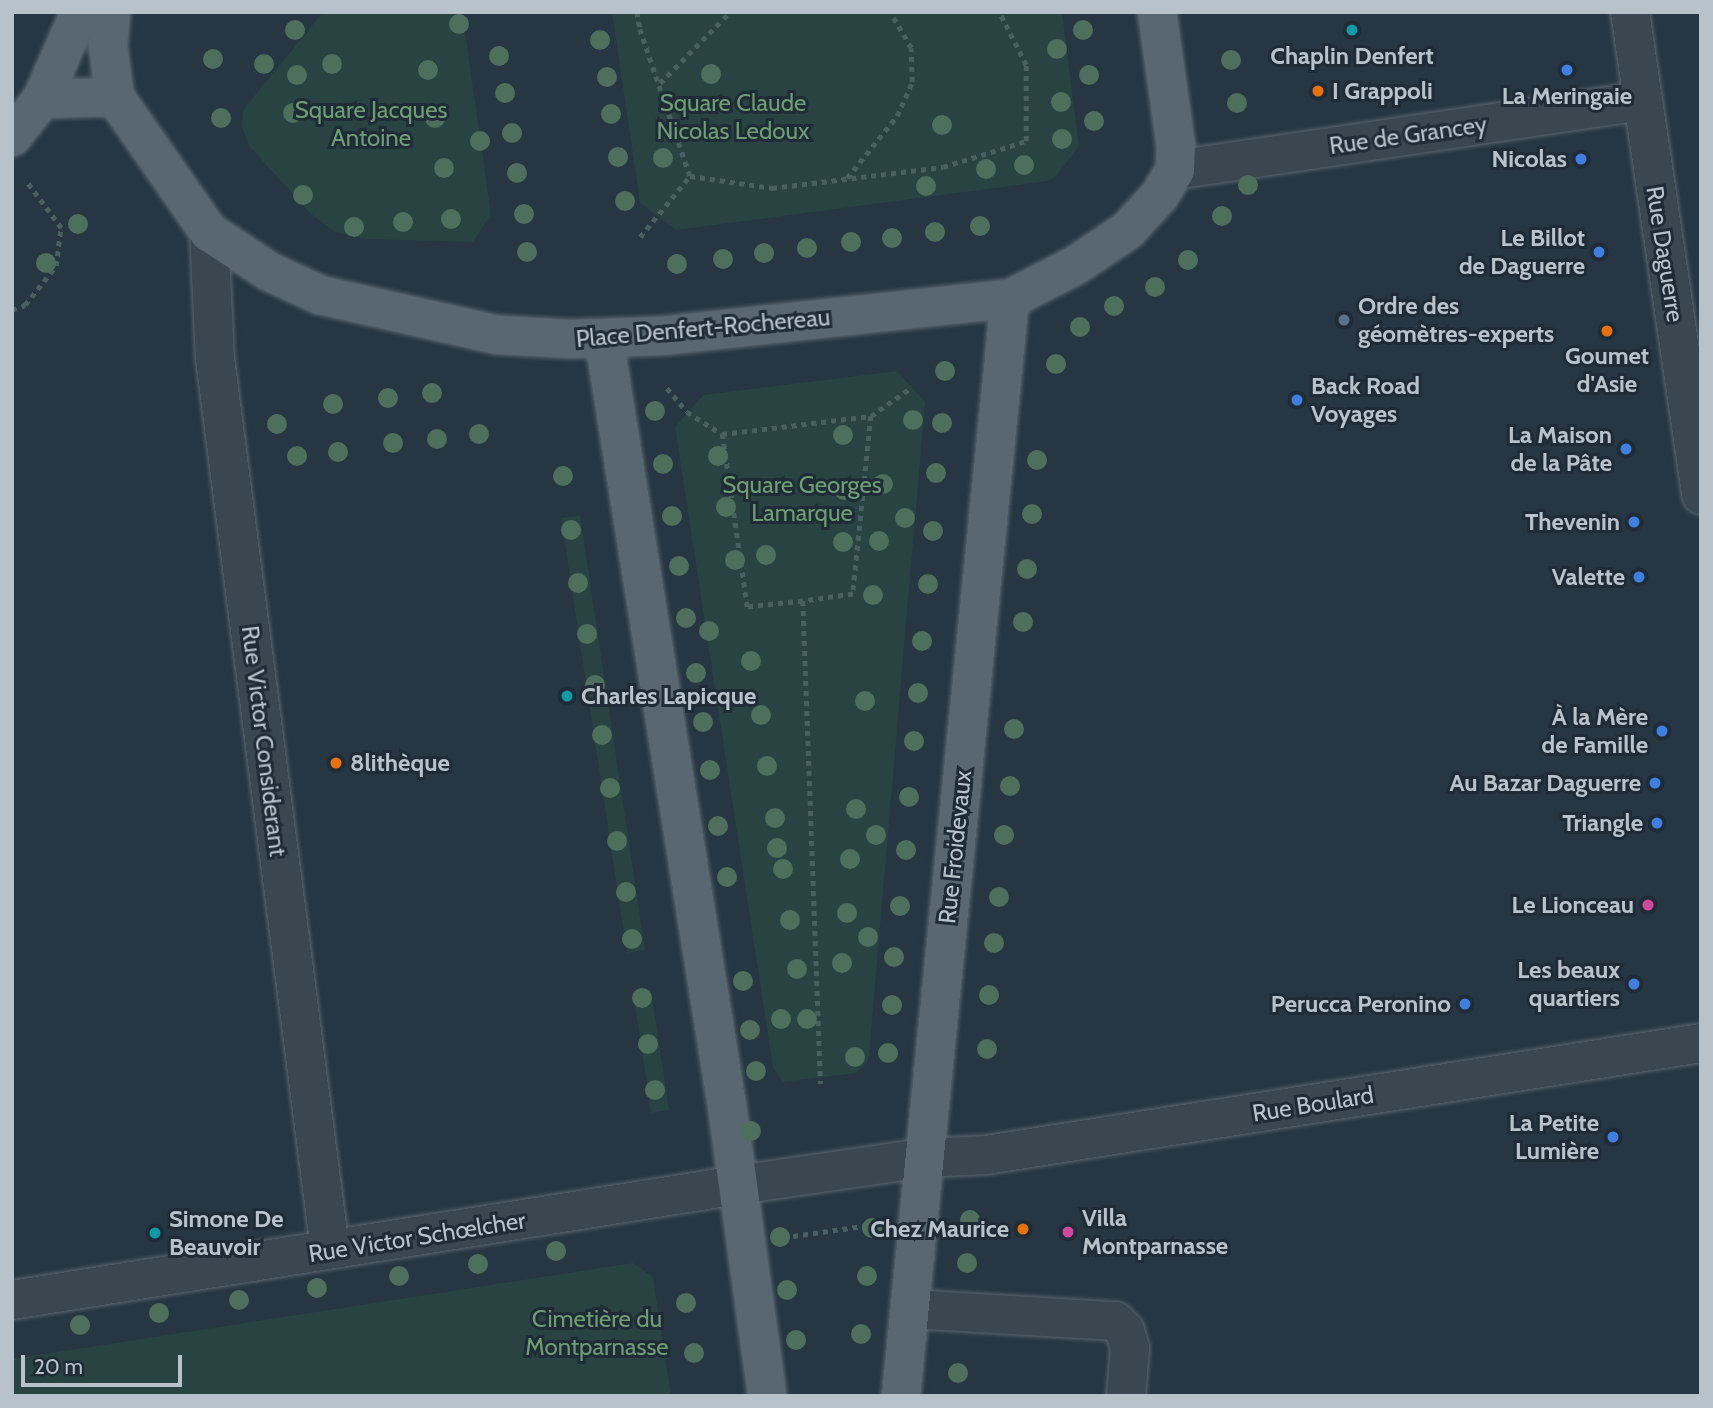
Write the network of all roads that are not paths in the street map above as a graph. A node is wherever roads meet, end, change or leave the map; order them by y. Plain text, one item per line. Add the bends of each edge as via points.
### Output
1 (80, 12) edge
2 (111, 12) edge
3 (1157, 12) edge
4 (1630, 12) edge
5 (115, 97) junction
6 (42, 99) junction
7 (1642, 101) junction
8 (16, 154) edge
9 (1175, 170) junction
10 (209, 232) junction
11 (1010, 299) junction
12 (604, 339) junction
13 (1701, 495) edge
14 (1701, 1043) edge
15 (924, 1158) junction
16 (738, 1185) junction
17 (330, 1250) junction
18 (12, 1300) edge
19 (910, 1309) junction
20 (767, 1396) edge
21 (901, 1396) edge
22 (1126, 1396) edge

1 - 6 main road
2 - 5 main road, Place Denfert-Rochereau via 108,46
3 - 9 main road via 1176,147
4 - 7 street, Rue Daguerre
5 - 6 main road
5 - 10 main road, Place Denfert-Rochereau
6 - 8 main road
7 - 9 street, Rue de Grancey
7 - 13 street, Rue Daguerre
9 - 11 main road, Place Denfert-Rochereau via 1160,195 1128,230 1076,265
10 - 12 main road, Place Denfert-Rochereau via 270,272 320,295 498,335
10 - 17 street, Rue Victor Considerant via 215,358
11 - 12 main road, Place Denfert-Rochereau
11 - 15 main road, Rue Froidevaux
12 - 16 main road
14 - 15 street, Rue Boulard via 986,1155
15 - 16 street, Rue Boulard
15 - 19 main road, Rue Froidevaux
16 - 17 street, Rue Victor Schœlcher
16 - 20 main road
17 - 18 street, Rue Victor Schœlcher
19 - 21 main road, Rue Froidevaux
19 - 22 street via 1115,1321 1125,1331 1130,1348

